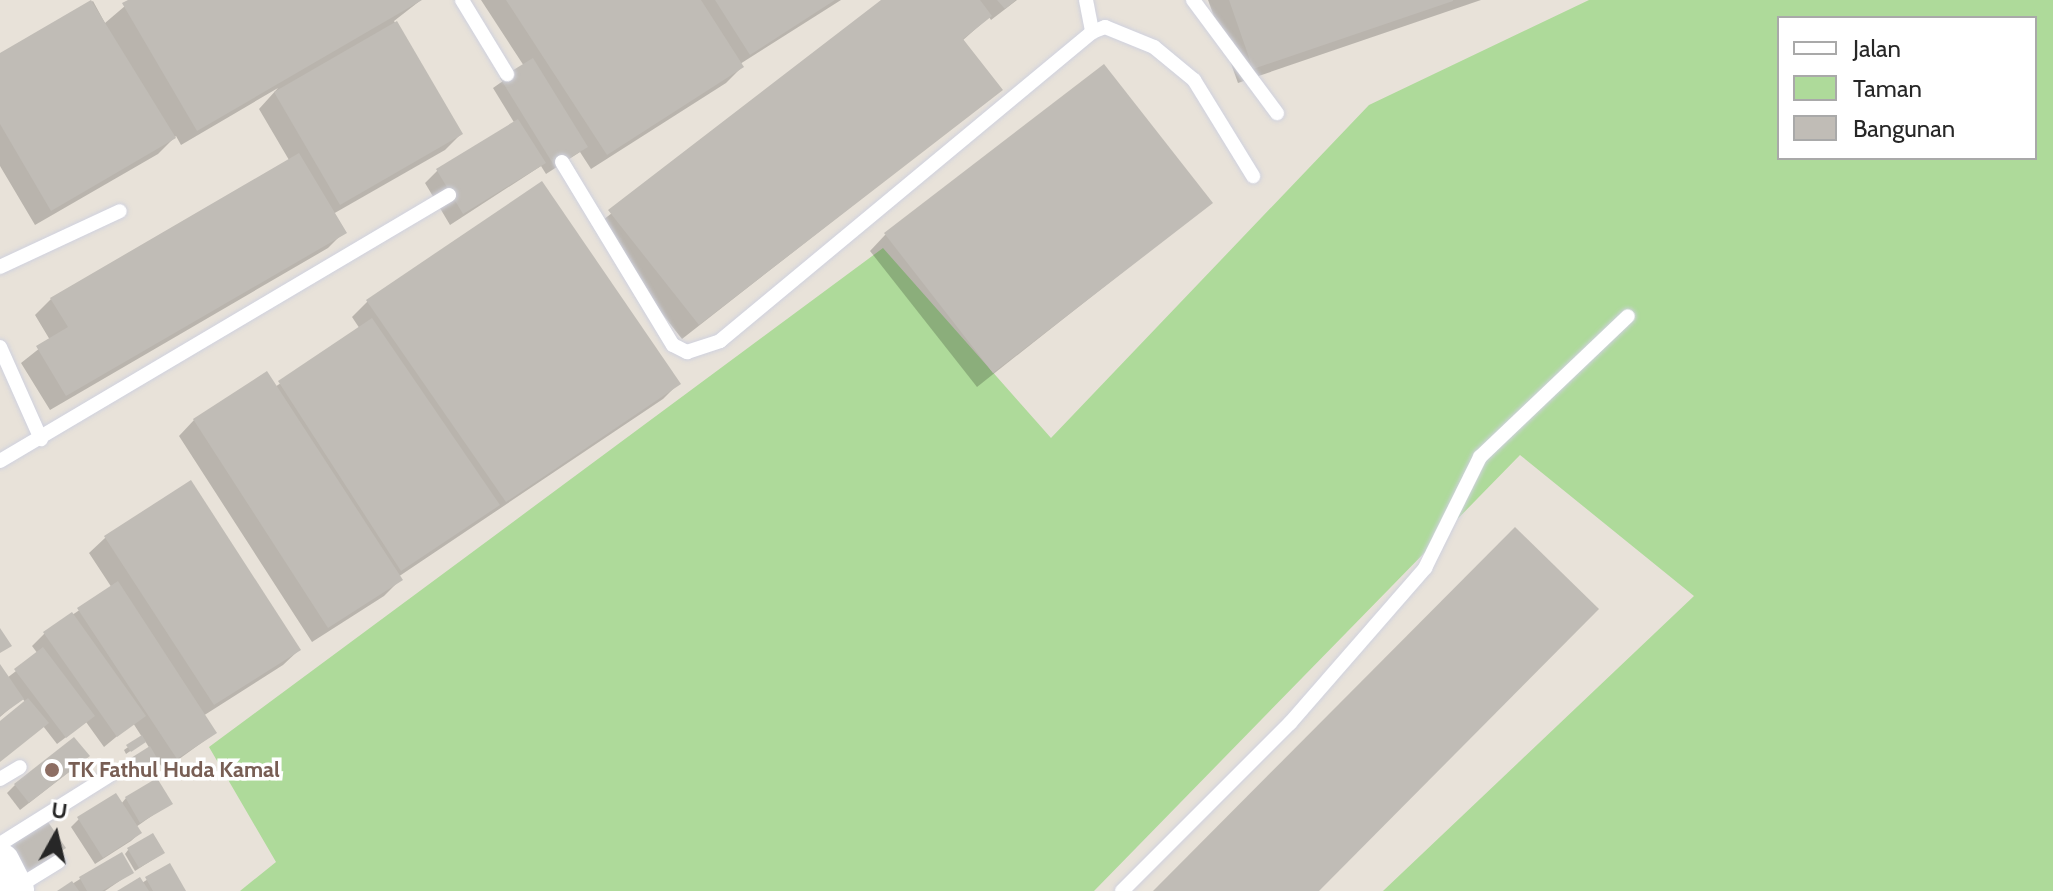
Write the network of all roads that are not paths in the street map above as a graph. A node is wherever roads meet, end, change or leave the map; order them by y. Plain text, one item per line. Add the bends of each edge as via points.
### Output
1 (462, 0) edge
2 (1086, 0) edge
3 (1193, 0) edge
4 (1092, 32) junction
5 (507, 74) dead end
6 (1277, 113) dead end
7 (562, 162) dead end
8 (1253, 176) dead end
9 (449, 195) dead end
10 (120, 211) dead end
11 (0, 267) edge
12 (1628, 316) dead end
13 (0, 347) edge
14 (41, 439) junction
15 (0, 461) edge
16 (20, 767) dead end
17 (110, 775) dead end
18 (0, 779) edge
19 (0, 844) edge
20 (58, 862) dead end
21 (9, 881) edge
22 (1122, 891) edge

1 - 5 lane
2 - 4 lane
3 - 6 lane
4 - 7 lane via 720,341 687,352 673,345
4 - 8 lane via 1105,27 1124,32 1154,47 1194,80
9 - 14 lane
10 - 11 lane
12 - 22 lane via 1480,457 1425,568 1290,723
13 - 14 lane
14 - 15 lane
16 - 18 lane
17 - 19 lane
20 - 21 lane

